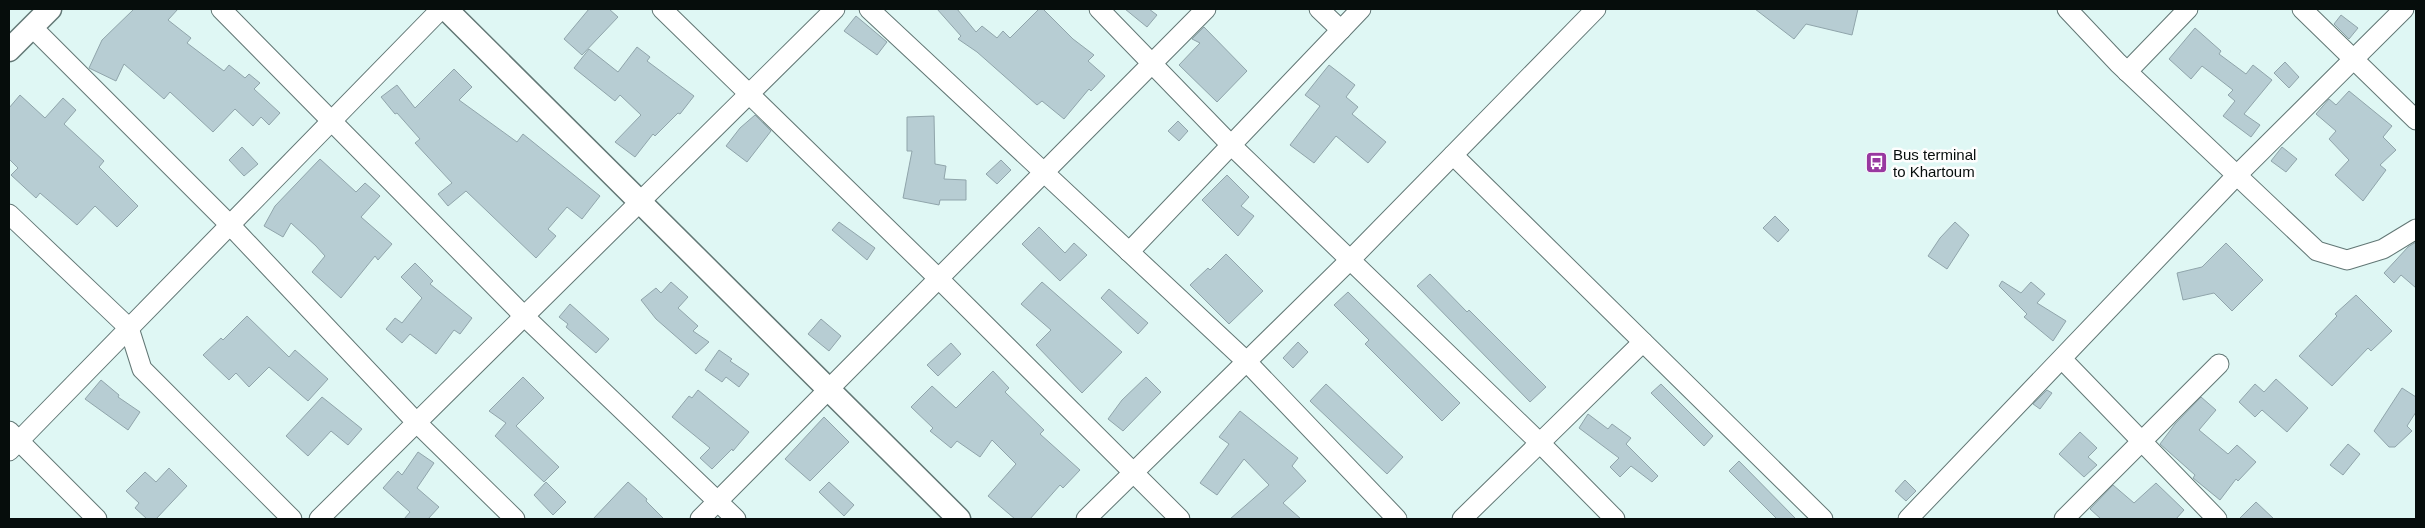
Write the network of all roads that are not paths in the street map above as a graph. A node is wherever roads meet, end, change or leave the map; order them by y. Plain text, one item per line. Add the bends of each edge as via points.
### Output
1 (50, 9) edge
2 (221, 9) edge
3 (441, 9) edge
4 (446, 9) edge
5 (662, 9) edge
6 (835, 9) edge
7 (869, 9) edge
8 (1099, 9) edge
9 (1206, 9) edge
10 (1319, 9) edge
11 (1362, 9) edge
12 (1596, 9) edge
13 (2067, 9) edge
14 (2188, 9) edge
15 (2302, 9) edge
16 (2404, 9) edge
17 (32, 27) junction
18 (1341, 30) junction
19 (9, 50) edge
20 (2354, 59) junction
21 (1151, 64) junction
22 (2127, 72) junction
23 (750, 94) junction
24 (332, 120) junction
25 (2416, 120) edge
26 (1231, 145) junction
27 (1453, 155) junction
28 (1044, 171) junction
29 (2236, 176) junction
30 (640, 203) junction
31 (9, 214) edge
32 (230, 225) junction
33 (2416, 229) edge
34 (1129, 252) junction
35 (1351, 259) junction
36 (938, 278) junction
37 (525, 317) junction
38 (129, 328) junction
39 (1643, 342) junction
40 (2062, 359) junction
41 (1246, 361) junction
42 (2219, 364) dead end
43 (826, 390) junction
44 (418, 423) junction
45 (12, 441) edge
46 (2142, 441) junction
47 (1540, 443) junction
48 (1133, 473) junction
49 (716, 503) junction
50 (97, 519) edge
51 (292, 519) edge
52 (319, 519) edge
53 (515, 519) edge
54 (700, 519) edge
55 (736, 519) edge
56 (959, 519) edge
57 (1086, 519) edge
58 (1180, 519) edge
59 (1397, 519) edge
60 (1462, 519) edge
61 (1616, 519) edge
62 (1824, 519) edge
63 (1908, 519) edge
64 (2064, 519) edge
65 (2217, 519) edge

1 - 17 street
2 - 24 street
3 - 24 street
4 - 30 street
5 - 23 street
6 - 23 street
7 - 28 street
8 - 21 street
9 - 21 street
10 - 18 street
11 - 18 street
12 - 27 street
13 - 22 street
14 - 22 street
15 - 20 street
16 - 20 street
17 - 19 street
17 - 32 street
18 - 26 street
20 - 25 street
20 - 29 street
21 - 26 street
21 - 28 street
22 - 29 street
23 - 30 street
23 - 36 street
24 - 32 street
24 - 37 street
26 - 34 street
26 - 35 street
27 - 35 street
27 - 39 street
28 - 34 street
28 - 36 street
29 - 33 street via 2317,251 2346,260 2383,249
29 - 40 street
30 - 37 street
30 - 43 street
31 - 38 street
32 - 38 street
32 - 44 street
34 - 41 street
35 - 41 street
35 - 47 street
36 - 43 street
36 - 48 street
37 - 44 street
37 - 49 street
38 - 45 street
38 - 51 street via 142,369
39 - 47 street
39 - 62 street
40 - 46 street
40 - 63 street
41 - 48 street
41 - 59 street
42 - 46 street
43 - 49 street
43 - 56 street
44 - 52 street
44 - 53 street
45 - 50 street
46 - 64 street
46 - 65 street
47 - 60 street
47 - 61 street
48 - 57 street
48 - 58 street
49 - 54 street
49 - 55 street

